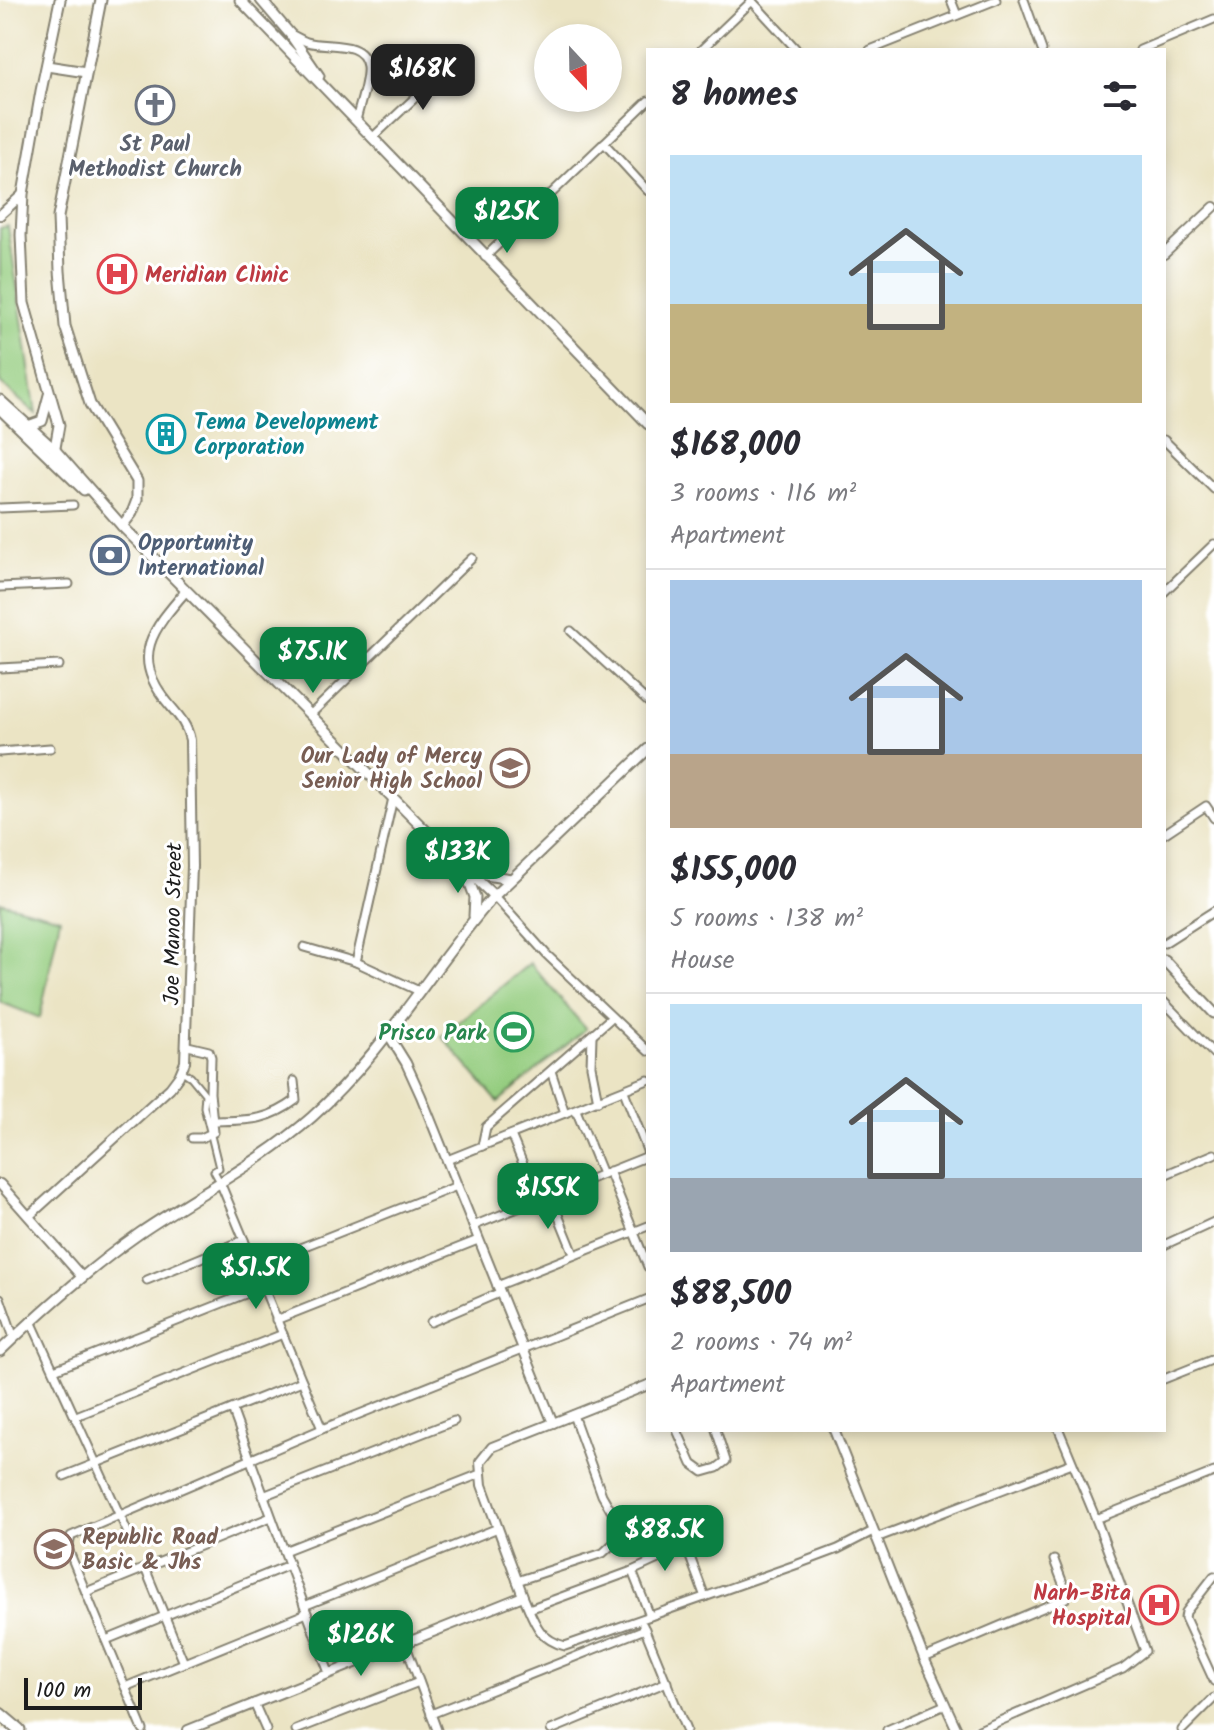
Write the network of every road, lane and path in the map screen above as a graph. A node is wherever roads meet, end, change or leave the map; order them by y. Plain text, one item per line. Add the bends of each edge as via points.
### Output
1 (60, 0) edge
2 (101, 0) edge
3 (240, 0) edge
4 (261, 0) edge
5 (751, 0) edge
6 (951, 0) edge
7 (996, 0) edge
8 (1024, 0) edge
9 (957, 15) junction
10 (1214, 19) edge
11 (290, 34) junction
12 (703, 48) edge
13 (795, 48) edge
14 (875, 48) edge
15 (1041, 48) edge
16 (1145, 48) edge
17 (452, 63) dead end
18 (47, 66) junction
19 (86, 72) junction
20 (646, 103) edge
21 (343, 108) junction
22 (356, 121) junction
23 (372, 138) junction
24 (604, 143) junction
25 (646, 189) edge
26 (23, 194) junction
27 (1214, 207) edge
28 (0, 215) edge
29 (1166, 252) edge
30 (485, 257) junction
31 (49, 395) junction
32 (0, 400) edge
33 (0, 409) edge
34 (646, 422) edge
35 (28, 426) junction
36 (1166, 442) edge
37 (54, 455) junction
38 (1214, 489) edge
39 (73, 505) dead end
40 (0, 508) edge
41 (122, 526) junction
42 (1214, 544) edge
43 (472, 558) dead end
44 (69, 584) dead end
45 (0, 587) edge
46 (1166, 590) edge
47 (186, 591) junction
48 (571, 631) dead end
49 (59, 665) dead end
50 (0, 668) edge
51 (646, 700) edge
52 (310, 715) junction
53 (50, 748) dead end
54 (646, 751) edge
55 (0, 752) edge
56 (393, 798) junction
57 (1214, 818) edge
58 (1166, 833) edge
59 (462, 867) junction
60 (511, 879) junction
61 (494, 896) junction
62 (1214, 911) edge
63 (473, 920) junction
64 (1166, 942) edge
65 (304, 947) dead end
66 (356, 962) junction
67 (1166, 962) edge
68 (419, 991) junction
69 (1166, 1004) edge
70 (1214, 1013) edge
71 (611, 1018) junction
72 (388, 1034) junction
73 (592, 1036) junction
74 (188, 1046) junction
75 (646, 1049) edge
76 (1214, 1054) edge
77 (182, 1071) junction
78 (551, 1071) junction
79 (294, 1081) dead end
80 (646, 1081) edge
81 (624, 1091) junction
82 (598, 1101) junction
83 (576, 1110) junction
84 (565, 1113) junction
85 (212, 1121) junction
86 (211, 1135) junction
87 (511, 1135) junction
88 (192, 1138) dead end
89 (482, 1146) junction
90 (646, 1149) edge
91 (1214, 1154) edge
92 (646, 1155) edge
93 (447, 1160) junction
94 (606, 1173) junction
95 (1166, 1174) edge
96 (220, 1182) junction
97 (0, 1184) edge
98 (457, 1186) junction
99 (550, 1195) junction
100 (538, 1200) junction
101 (29, 1216) junction
102 (1214, 1222) edge
103 (473, 1226) junction
104 (646, 1227) edge
105 (634, 1231) junction
106 (244, 1240) junction
107 (478, 1240) junction
108 (1166, 1244) edge
109 (574, 1254) junction
110 (646, 1262) edge
111 (254, 1266) junction
112 (82, 1277) junction
113 (147, 1280) dead end
114 (263, 1287) junction
115 (498, 1290) junction
116 (0, 1298) edge
117 (646, 1300) edge
118 (276, 1320) junction
119 (31, 1321) junction
120 (431, 1322) dead end
121 (283, 1334) junction
122 (14, 1338) junction
123 (522, 1350) junction
124 (0, 1351) edge
125 (1214, 1359) edge
126 (54, 1370) junction
127 (1166, 1378) edge
128 (302, 1381) junction
129 (646, 1386) edge
130 (232, 1409) junction
131 (573, 1415) junction
132 (76, 1416) junction
133 (454, 1421) dead end
134 (553, 1423) junction
135 (322, 1429) junction
136 (678, 1432) edge
137 (717, 1432) edge
138 (835, 1432) edge
139 (1060, 1432) edge
140 (250, 1460) junction
141 (97, 1462) junction
142 (1072, 1463) junction
143 (1214, 1472) edge
144 (480, 1474) junction
145 (64, 1476) dead end
146 (263, 1496) junction
147 (120, 1513) junction
148 (271, 1517) junction
149 (1096, 1519) junction
150 (498, 1528) junction
151 (625, 1535) junction
152 (874, 1535) junction
153 (132, 1542) dead end
154 (686, 1546) junction
155 (284, 1551) junction
156 (1054, 1560) dead end
157 (289, 1565) junction
158 (145, 1568) junction
159 (632, 1571) junction
160 (1214, 1576) edge
161 (517, 1581) junction
162 (86, 1592) junction
163 (523, 1596) junction
164 (705, 1597) junction
165 (305, 1609) junction
166 (529, 1609) junction
167 (166, 1616) junction
168 (646, 1618) junction
169 (645, 1629) junction
170 (106, 1640) junction
171 (405, 1643) junction
172 (924, 1658) junction
173 (184, 1663) junction
174 (329, 1673) junction
175 (1214, 1681) edge
176 (419, 1682) junction
177 (667, 1682) junction
178 (125, 1687) junction
179 (1214, 1698) edge
180 (254, 1703) junction
181 (945, 1705) junction
182 (0, 1714) edge
183 (431, 1714) junction
184 (19, 1730) edge
185 (143, 1730) edge
186 (188, 1730) edge
187 (266, 1730) edge
188 (296, 1730) edge
189 (436, 1730) edge
190 (551, 1730) edge
191 (686, 1730) edge
192 (887, 1730) edge
193 (957, 1730) edge
194 (979, 1730) edge
195 (1182, 1730) edge

1 - 18 main road
2 - 19 main road
3 - 21 main road
4 - 11 main road
5 - 12 street
5 - 13 street
6 - 9 street
7 - 9 street
8 - 15 street
9 - 14 street
10 - 16 street
11 - 21 main road
11 - 22 street via 361,54 367,76
17 - 23 street
18 - 19 main road
18 - 26 main road
19 - 41 main road via 58,217 60,271 65,326 85,390 137,481 137,500
20 - 24 street
21 - 22 main road
22 - 23 main road
23 - 30 main road
24 - 25 street
24 - 30 street
26 - 28 street
26 - 31 main road via 24,303
27 - 29 street
30 - 34 main road
31 - 35 main road via 42,421
31 - 37 main road via 59,425
32 - 35 main road
33 - 37 main road
35 - 37 main road
36 - 38 street
37 - 41 main road
39 - 40 street
41 - 47 main road
42 - 46 street
43 - 52 street
44 - 45 street
47 - 52 main road
47 - 74 street, Joe Manoo Street via 153,631 147,648 156,688 190,740
48 - 51 street
49 - 50 street
52 - 56 main road
53 - 55 street
54 - 60 main road
56 - 59 main road
56 - 66 street
57 - 58 street via 1206,806
59 - 60 main road
59 - 61 main road
59 - 63 main road via 475,897
60 - 61 main road
61 - 63 main road
61 - 71 street
62 - 64 street
63 - 68 main road
65 - 66 street
66 - 68 street
67 - 70 main road
68 - 72 main road
69 - 76 street
71 - 73 street
71 - 75 street
72 - 93 street via 411,1073
72 - 96 main road via 347,1084 308,1120
73 - 78 street
73 - 82 street
74 - 77 street, Joe Manoo Street
74 - 85 street via 209,1051 211,1057
77 - 86 street via 205,1094
77 - 101 street, Joe Manoo Street via 170,1088
78 - 84 street
78 - 89 street via 486,1127
79 - 85 street via 296,1100 283,1110 257,1120
80 - 81 street
81 - 82 street
81 - 90 street
82 - 83 street
83 - 84 street
83 - 94 street
84 - 87 street
85 - 86 street
86 - 88 street
86 - 96 street
87 - 89 street
87 - 100 street
89 - 93 street
91 - 95 street
92 - 94 street
93 - 98 street
94 - 99 street
94 - 105 street
96 - 106 street
96 - 112 main road
97 - 101 street
98 - 103 street
98 - 111 street
99 - 100 street
99 - 109 street
100 - 103 street
101 - 112 street
102 - 108 street
103 - 107 street
104 - 105 street
105 - 109 street
105 - 110 street
106 - 111 street
106 - 113 street
107 - 115 street
107 - 118 street
109 - 115 street
111 - 114 street
112 - 119 main road
114 - 118 street
114 - 126 street
115 - 120 street
115 - 123 street
116 - 122 street
117 - 123 street
118 - 121 street
119 - 122 main road
119 - 126 street
121 - 128 street
121 - 132 street
122 - 124 main road
123 - 134 street
123 - 135 street
125 - 127 street
126 - 132 street
128 - 130 street
128 - 135 street
129 - 131 street
130 - 140 street
130 - 141 street
131 - 134 street
131 - 151 street via 602,1495
132 - 141 street
133 - 146 street
134 - 144 street via 492,1447 480,1462
135 - 140 street
136 - 137 street via 692,1464 703,1472 726,1461
138 - 152 street
139 - 142 street
140 - 146 street
140 - 147 street
141 - 145 street
141 - 147 street
142 - 149 street
142 - 152 street
143 - 149 street
144 - 150 street
144 - 155 street
146 - 148 street
147 - 153 street
147 - 162 street via 77,1531 68,1542
148 - 155 street
148 - 158 street
149 - 194 street via 1145,1651 1123,1668
150 - 161 street
150 - 165 street
151 - 154 street via 634,1524 673,1524
151 - 161 street via 597,1556
152 - 164 street
152 - 172 street
154 - 159 street
154 - 164 street
155 - 157 street
156 - 172 street via 1066,1598
157 - 165 street
157 - 167 street
158 - 162 street
158 - 167 street
159 - 166 street
159 - 168 street
160 - 175 street via 1185,1618
161 - 163 street
162 - 170 street
163 - 166 street
163 - 171 street
164 - 168 street
165 - 173 street
165 - 174 street
166 - 168 street via 541,1634 565,1646
167 - 170 street
167 - 173 street
168 - 169 street
169 - 177 street
169 - 183 street
170 - 178 street
171 - 174 street
171 - 176 street
172 - 181 street
173 - 178 street
174 - 180 street
176 - 183 street
176 - 188 street
177 - 190 street
177 - 191 street
178 - 185 street
179 - 195 street
180 - 186 street
180 - 187 street
181 - 192 street
181 - 193 street
182 - 184 highway
183 - 189 street

